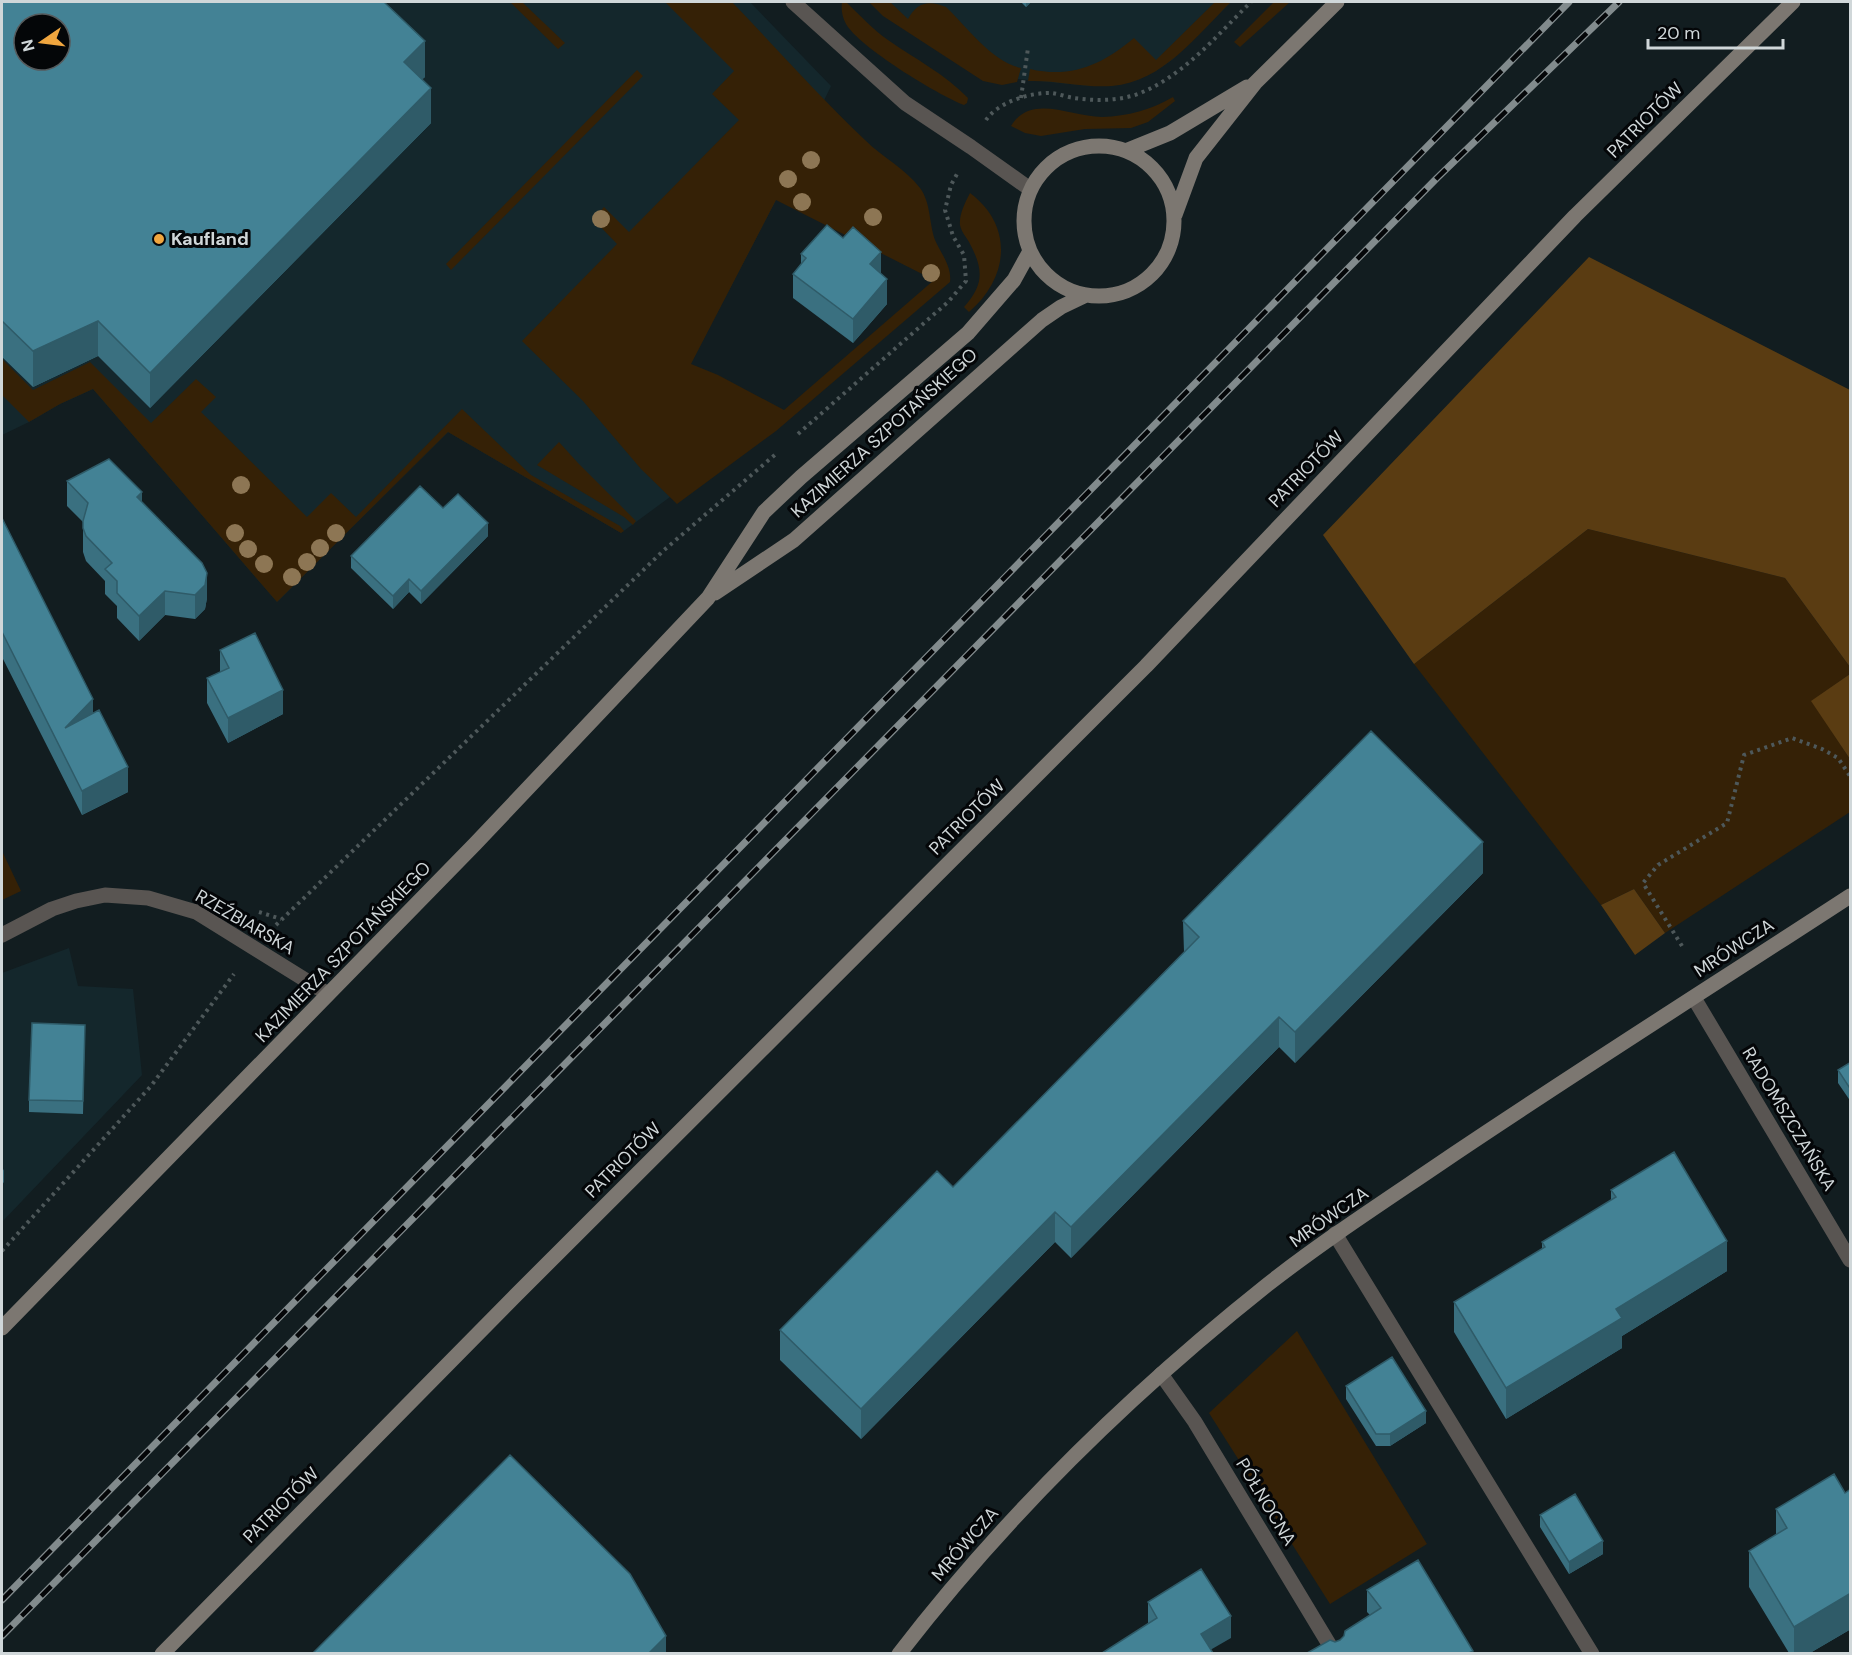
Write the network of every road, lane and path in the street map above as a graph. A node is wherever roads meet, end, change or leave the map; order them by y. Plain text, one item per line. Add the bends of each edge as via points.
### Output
1 (793, 2) edge
2 (1251, 2) edge
3 (1337, 2) edge
4 (1793, 2) edge
5 (1028, 48) dead end
6 (1255, 83) junction
7 (1021, 98) junction
8 (971, 147) junction
9 (1128, 150) junction
10 (1030, 189) junction
11 (1175, 215) junction
12 (1030, 251) junction
13 (1084, 296) junction
14 (797, 435) dead end
15 (779, 450) dead end
16 (708, 598) junction
17 (1851, 776) edge
18 (1851, 896) edge
19 (2, 935) edge
20 (1682, 946) dead end
21 (254, 947) junction
22 (328, 994) junction
23 (1694, 998) junction
24 (1335, 1234) junction
25 (2, 1251) edge
26 (1851, 1260) edge
27 (2, 1328) edge
28 (1161, 1374) junction
29 (162, 1653) edge
30 (899, 1653) edge
31 (1335, 1653) edge
32 (1592, 1653) edge

1 - 8 street via 905,103
2 - 7 path via 1178,73 1137,94 1102,101 1051,93
3 - 6 main road
4 - 29 main road, PATRIOTÓW via 1575,216 1146,666
5 - 7 path
6 - 9 main road via 1170,134
6 - 11 main road via 1196,158
7 - 8 path via 1009,101 988,117
8 - 10 street
8 - 14 path via 951,185 945,210 964,255 966,281 948,302
9 - 10 main road via 1100,144 1073,149 1048,164
9 - 11 main road via 1152,166 1168,189
10 - 12 main road via 1023,220
11 - 13 main road via 1172,242 1160,267 1139,285 1114,296
12 - 13 main road via 1037,265 1061,286
12 - 16 main road, KAZIMIERZA SZPOTAŃSKIEGO via 1014,280 968,333 764,512
13 - 16 main road, KAZIMIERZA SZPOTAŃSKIEGO via 1042,320 794,540
15 - 21 path via 663,551
16 - 22 main road, KAZIMIERZA SZPOTAŃSKIEGO
17 - 20 path via 1838,758 1792,738 1744,755 1727,823 1658,866 1643,883
18 - 23 main road, MRÓWCZA
19 - 21 street, RZEŹBIARSKA via 52,909 105,895 148,898 196,912
21 - 22 street, RZEŹBIARSKA
21 - 25 path via 151,1086
22 - 27 main road, KAZIMIERZA SZPOTAŃSKIEGO
23 - 24 main road, MRÓWCZA
23 - 26 street, RADOMSZCZAŃSKA
24 - 28 main road, MRÓWCZA via 1268,1284
24 - 32 street
28 - 30 main road, MRÓWCZA via 1059,1470 980,1555
28 - 31 street, PÓŁNOCNA via 1195,1422

